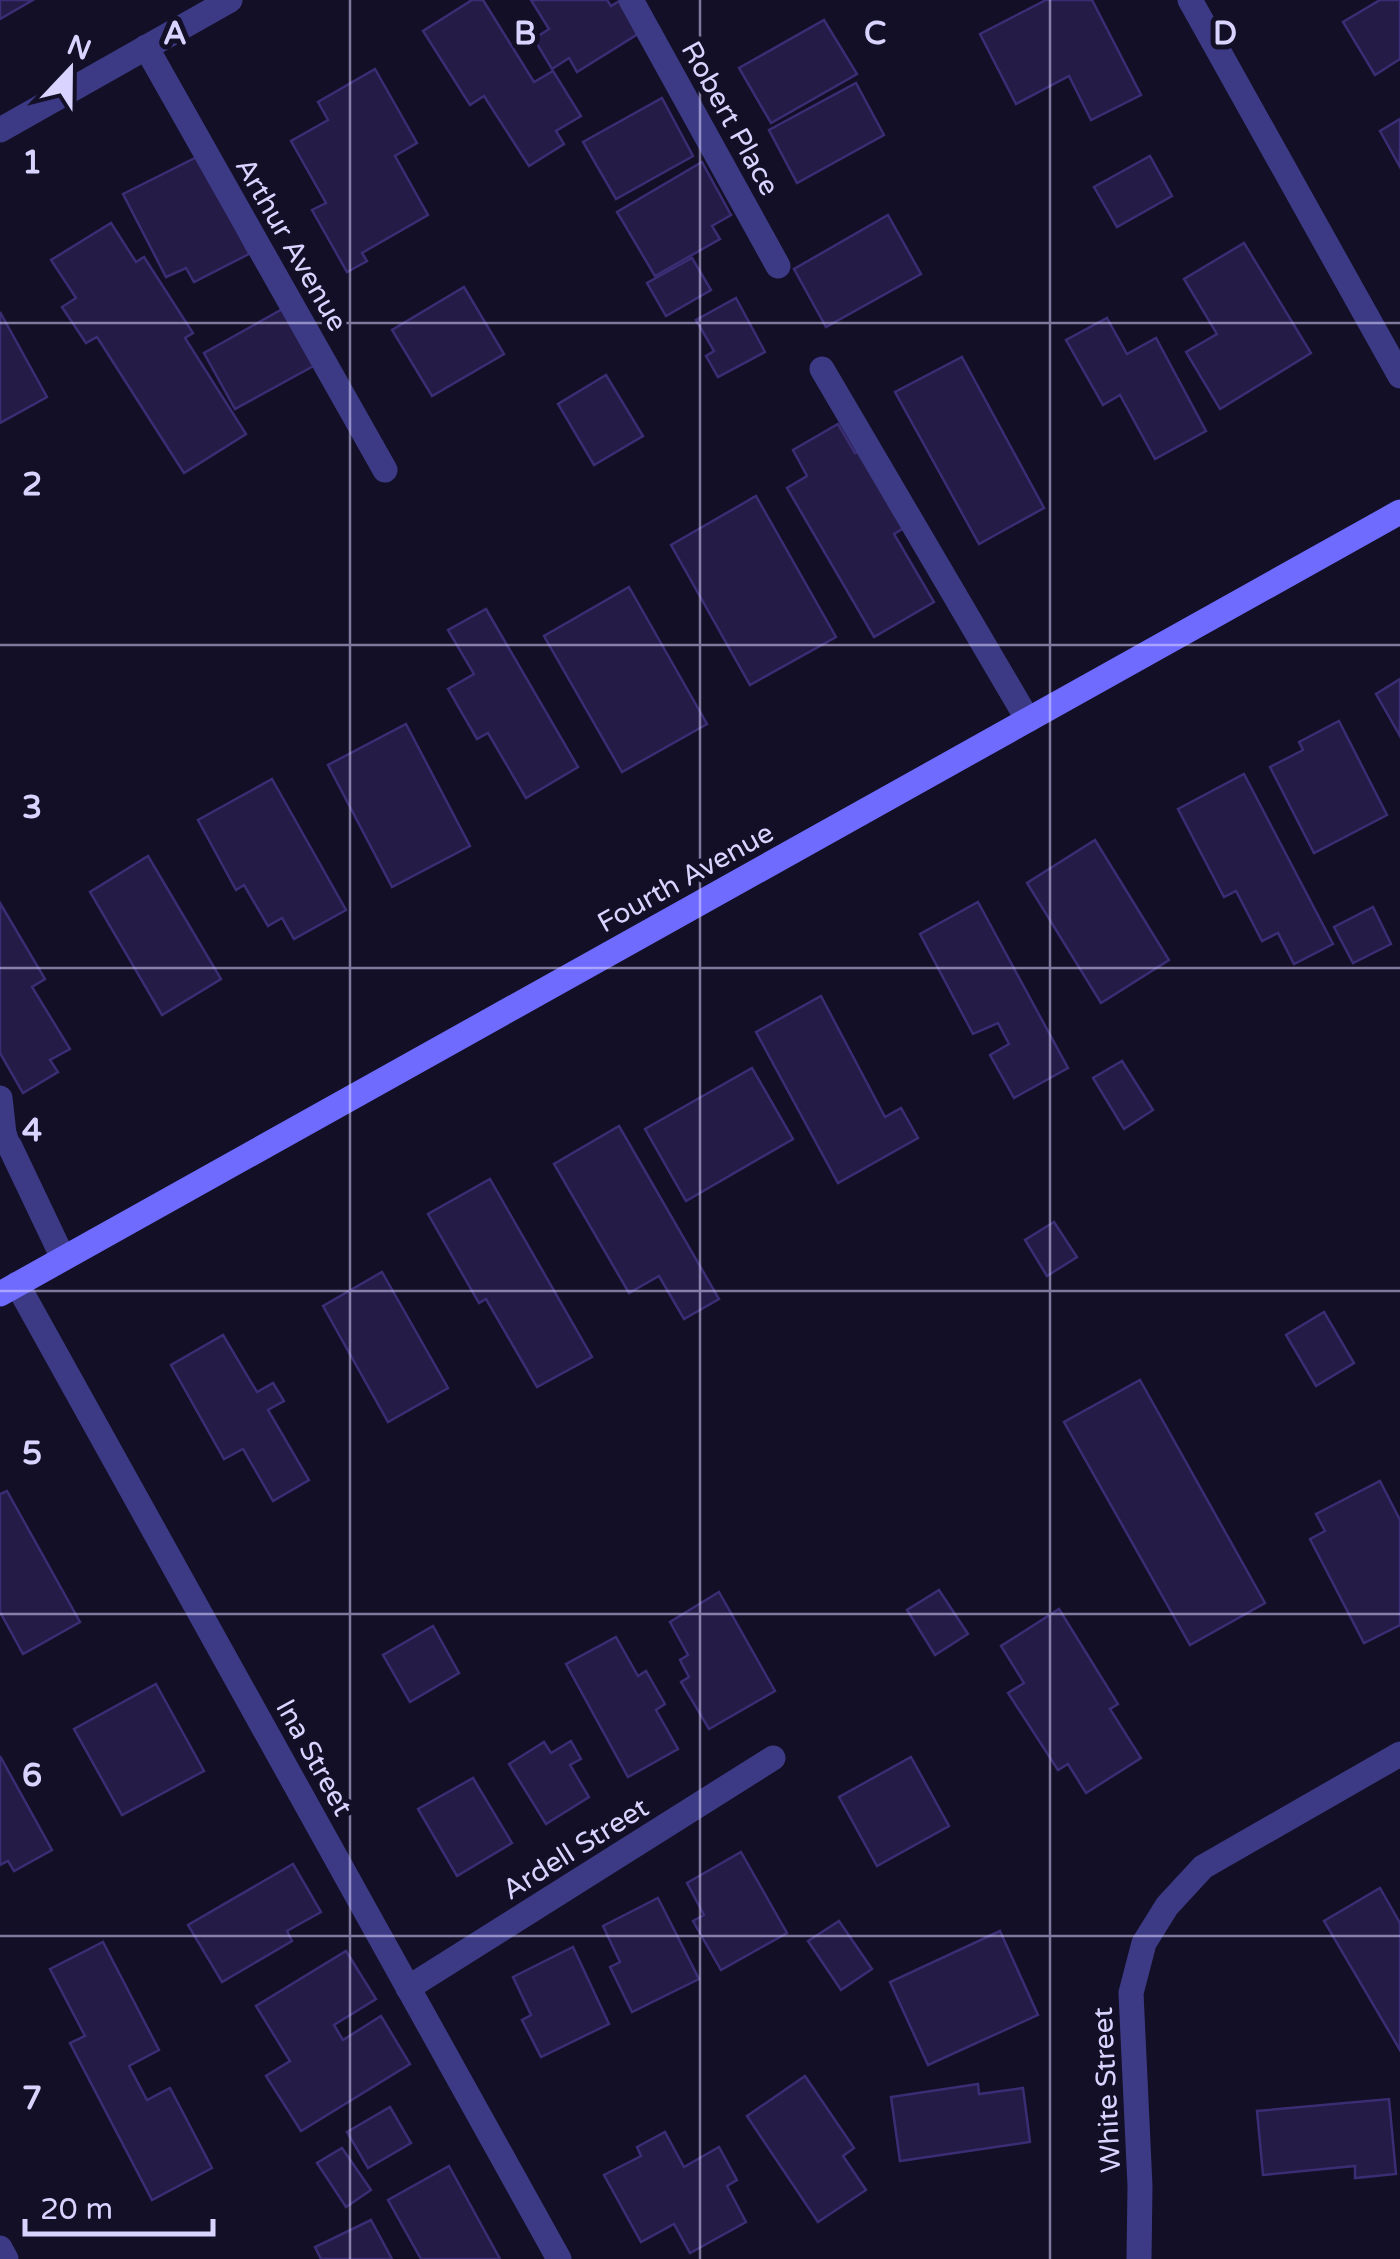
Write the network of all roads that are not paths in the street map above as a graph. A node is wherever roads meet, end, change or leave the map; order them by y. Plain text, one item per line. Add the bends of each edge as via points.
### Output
1 (230, 0) edge
2 (630, 0) edge
3 (1190, 0) edge
4 (146, 47) junction
5 (0, 130) edge
6 (778, 266) dead end
7 (822, 368) dead end
8 (1400, 376) edge
9 (385, 470) dead end
10 (1400, 512) edge
11 (1028, 720) junction
12 (0, 1098) edge
13 (64, 1258) junction
14 (9, 1289) edge
15 (1400, 1754) edge
16 (774, 1758) dead end
17 (408, 1988) junction
18 (0, 2248) edge
19 (6, 2259) edge
20 (559, 2259) edge
21 (1139, 2259) edge

1 - 4 street
2 - 6 street, Robert Place
3 - 8 street
4 - 5 street
4 - 9 street, Arthur Avenue
7 - 11 street
10 - 11 street, Fourth Avenue
11 - 13 street, Fourth Avenue
12 - 13 street via 4,1134
13 - 14 street, Fourth Avenue
14 - 17 street, Ina Street
15 - 21 street, White Street via 1203,1867 1144,1942 1131,1993
16 - 17 street, Ardell Street
17 - 20 street, Ina Street
18 - 19 street

